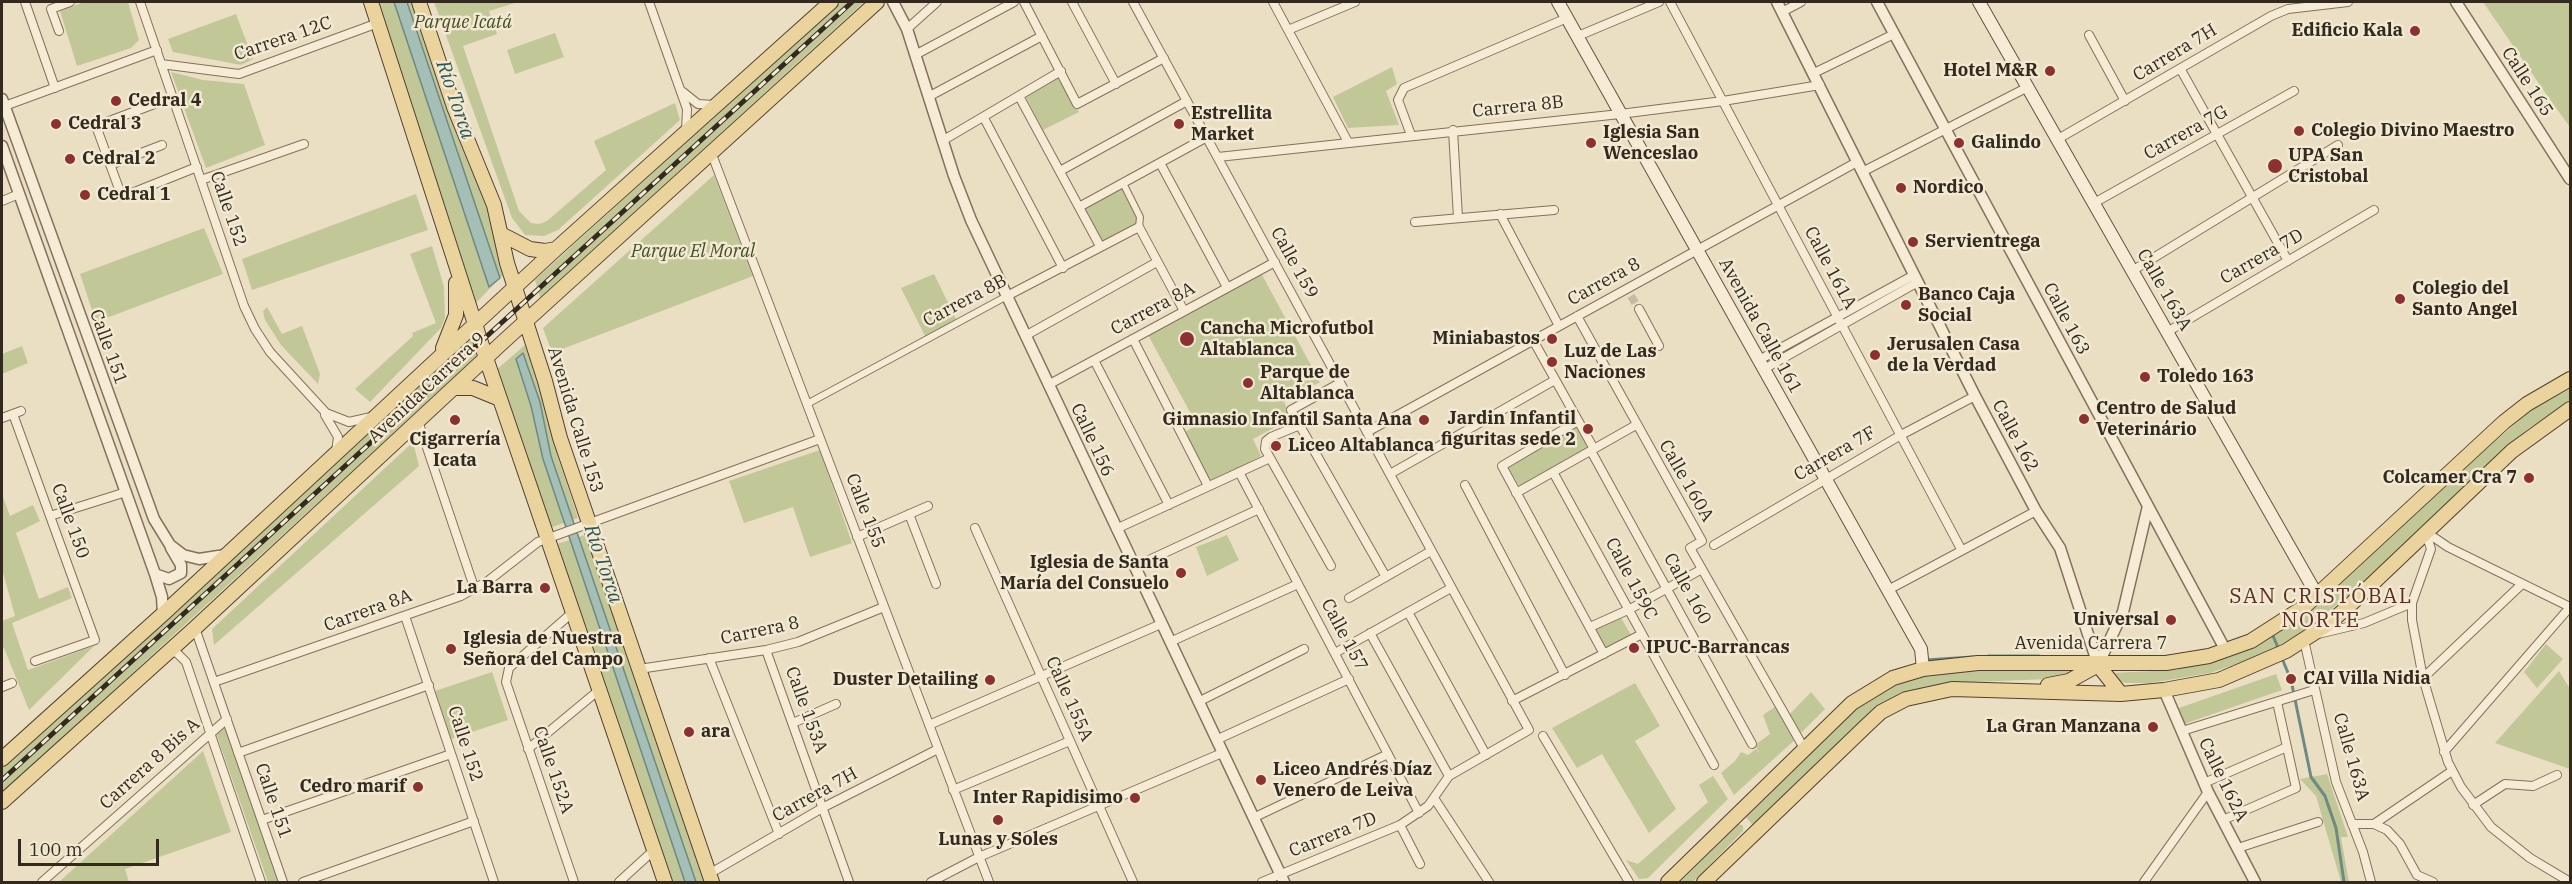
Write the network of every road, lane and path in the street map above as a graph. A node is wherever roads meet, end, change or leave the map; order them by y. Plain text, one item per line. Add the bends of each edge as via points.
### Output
1 (26, 2) edge
2 (70, 2) edge
3 (140, 2) edge
4 (371, 2) edge
5 (419, 2) edge
6 (649, 2) edge
7 (831, 2) edge
8 (877, 2) edge
9 (893, 2) edge
10 (937, 2) edge
11 (1014, 2) edge
12 (1024, 2) edge
13 (1072, 2) edge
14 (1135, 2) edge
15 (1273, 2) edge
16 (1355, 2) edge
17 (1558, 2) edge
18 (1659, 2) edge
19 (1670, 2) edge
20 (1777, 2) edge
21 (1801, 2) edge
22 (1877, 2) edge
23 (1979, 2) edge
24 (2348, 2) edge
25 (2456, 2) edge
26 (1782, 12) junction
27 (1567, 18) junction
28 (378, 23) junction
29 (907, 29) junction
30 (1288, 30) junction
31 (59, 31) dead end
32 (1894, 34) junction
33 (2089, 35) dead end
34 (1042, 36) junction
35 (1578, 36) junction
36 (157, 50) junction
37 (915, 54) junction
38 (1164, 58) junction
39 (161, 64) junction
40 (2181, 70) junction
41 (1061, 72) junction
42 (1814, 74) junction
43 (1116, 84) junction
44 (1820, 85) junction
45 (2028, 87) junction
46 (55, 88) junction
47 (681, 89) junction
48 (2294, 91) dead end
49 (1020, 96) junction
50 (173, 97) junction
51 (928, 97) junction
52 (1187, 100) junction
53 (1723, 101) junction
54 (2125, 101) junction
55 (2, 104) edge
56 (715, 105) junction
57 (1620, 114) junction
58 (984, 118) junction
59 (1946, 129) junction
60 (1453, 130) junction
61 (686, 132) junction
62 (2217, 134) junction
63 (1411, 135) junction
64 (1207, 136) junction
65 (2058, 139) junction
66 (942, 141) junction
67 (1348, 142) junction
68 (304, 144) dead end
69 (162, 145) dead end
70 (2338, 145) dead end
71 (2, 146) edge
72 (711, 152) junction
73 (1218, 157) junction
74 (1160, 163) junction
75 (110, 165) junction
76 (197, 167) junction
77 (1860, 167) junction
78 (1060, 171) junction
79 (2571, 179) edge
80 (201, 180) junction
81 (1123, 183) junction
82 (19, 195) junction
83 (2252, 198) junction
84 (2, 201) edge
85 (2094, 203) junction
86 (1778, 205) junction
87 (1079, 207) junction
88 (1554, 210) dead end
89 (2374, 210) dead end
90 (1500, 214) junction
91 (1458, 218) junction
92 (1415, 222) dead end
93 (1138, 227) junction
94 (501, 234) junction
95 (1100, 246) junction
96 (556, 249) junction
97 (1697, 250) junction
98 (452, 251) junction
99 (2288, 261) junction
100 (1157, 262) junction
101 (1275, 262) junction
102 (1063, 268) junction
103 (2132, 271) junction
104 (1916, 278) junction
105 (1227, 287) junction
106 (512, 291) junction
107 (1007, 296) junction
108 (1639, 309) tunnel mouth
109 (1184, 311) junction
110 (1577, 316) junction
111 (1840, 321) junction
112 (475, 324) junction
113 (522, 325) junction
114 (1559, 326) junction
115 (2167, 332) junction
116 (1025, 336) junction
117 (1133, 339) junction
118 (1533, 340) junction
119 (1659, 346) dead end
120 (486, 358) junction
121 (436, 360) junction
122 (1094, 360) junction
123 (1762, 365) junction
124 (2571, 379) edge
125 (1555, 380) junction
126 (1340, 383) junction
127 (1048, 385) junction
128 (453, 388) junction
129 (1975, 396) junction
130 (500, 399) junction
131 (807, 404) junction
132 (320, 407) junction
133 (2571, 409) edge
134 (377, 414) junction
135 (2, 418) edge
136 (418, 421) junction
137 (1578, 421) junction
138 (1300, 425) junction
139 (1636, 425) junction
140 (1367, 432) junction
141 (1901, 435) junction
142 (820, 439) junction
143 (1593, 450) junction
144 (336, 452) junction
145 (1270, 458) junction
146 (1239, 472) junction
147 (1553, 472) junction
148 (1390, 474) junction
149 (1826, 479) junction
150 (1464, 485) dead end
151 (1208, 486) junction
152 (126, 492) junction
153 (1516, 493) junction
154 (1169, 505) junction
155 (928, 506) dead end
156 (2148, 506) junction
157 (1258, 509) junction
158 (2036, 511) junction
159 (909, 514) junction
160 (50, 516) junction
161 (584, 525) junction
162 (975, 528) dead end
163 (1116, 529) junction
164 (2426, 531) junction
165 (554, 536) junction
166 (857, 537) junction
167 (165, 539) junction
168 (1714, 545) dead end
169 (1961, 549) junction
170 (1431, 551) junction
171 (522, 552) junction
172 (227, 554) junction
173 (553, 554) junction
174 (1331, 566) dead end
175 (1134, 567) junction
176 (1702, 569) junction
177 (155, 574) junction
178 (1386, 577) junction
179 (936, 584) dead end
180 (1298, 584) junction
181 (2522, 584) junction
182 (1451, 588) junction
183 (1668, 589) junction
184 (476, 590) junction
185 (1888, 590) junction
186 (2317, 596) junction
187 (1349, 598) dead end
188 (2412, 603) junction
189 (884, 607) junction
190 (2570, 607) edge
191 (1630, 609) junction
192 (573, 612) junction
193 (1408, 612) junction
194 (163, 614) junction
195 (405, 616) junction
196 (1161, 624) junction
197 (1590, 627) junction
198 (195, 628) junction
199 (1370, 633) junction
200 (1642, 634) junction
201 (2308, 637) junction
202 (1170, 642) junction
203 (1304, 649) dead end
204 (766, 650) junction
205 (169, 651) junction
206 (2226, 651) junction
207 (1335, 653) junction
208 (1604, 654) junction
209 (709, 658) junction
210 (35, 661) dead end
211 (2098, 665) junction
212 (639, 669) junction
213 (1923, 669) junction
214 (1565, 675) junction
215 (1041, 678) junction
216 (2423, 678) junction
217 (1349, 679) junction
218 (214, 682) junction
219 (12, 683) dead end
220 (429, 685) junction
221 (2, 687) edge
222 (599, 690) junction
223 (2019, 690) junction
224 (2164, 690) junction
225 (2314, 690) junction
226 (2121, 694) junction
227 (1512, 701) junction
228 (1198, 702) junction
229 (2277, 702) junction
230 (836, 704) dead end
231 (227, 719) junction
232 (793, 723) junction
233 (929, 725) junction
234 (1529, 730) joint
235 (2182, 731) junction
236 (210, 733) junction
237 (1543, 735) dead end
238 (1216, 740) junction
239 (1070, 741) junction
240 (1752, 744) dead end
241 (2287, 747) junction
242 (528, 749) junction
243 (938, 749) junction
244 (1805, 750) junction
245 (238, 753) junction
246 (1222, 753) junction
247 (2444, 753) junction
248 (452, 754) junction
249 (1388, 754) junction
250 (1486, 755) junction
251 (2, 759) edge
252 (1714, 765) dead end
253 (2452, 771) junction
254 (2557, 775) dead end
255 (1449, 776) junction
256 (2206, 787) junction
257 (953, 790) junction
258 (1434, 798) junction
259 (2, 802) edge
260 (1098, 805) junction
261 (2473, 805) junction
262 (824, 807) junction
263 (1419, 813) junction
264 (1253, 818) junction
265 (262, 820) junction
266 (2223, 820) junction
267 (474, 821) junction
268 (2318, 822) dead end
269 (1730, 823) junction
270 (2352, 824) junction
271 (2374, 824) junction
272 (1400, 825) junction
273 (779, 834) junction
274 (2238, 848) junction
275 (654, 850) junction
276 (979, 857) junction
277 (1730, 857) junction
278 (1420, 864) dead end
279 (710, 878) edge
280 (1282, 878) edge
281 (42, 882) edge
282 (261, 882) edge
283 (283, 882) edge
284 (303, 882) edge
285 (494, 882) edge
286 (574, 882) edge
287 (619, 882) edge
288 (665, 882) edge
289 (849, 882) edge
290 (931, 882) edge
291 (989, 882) edge
292 (1133, 882) edge
293 (1262, 882) edge
294 (1489, 882) edge
295 (1629, 882) edge
296 (1668, 882) edge
297 (1704, 882) edge
298 (2144, 882) edge
299 (2255, 882) edge
300 (2371, 882) edge
301 (2433, 882) edge
302 (2571, 882) edge

1 - 46 street
2 - 31 street via 51,9
3 - 36 street, Calle 152
4 - 28 main road
5 - 94 main road, Avenida Calle 153 via 454,107 494,205
6 - 47 street
7 - 56 main road, Avenida Carrera 9
8 - 72 main road, Avenida Carrera 9
9 - 29 street, Calle 156
10 - 29 street
11 - 37 street
12 - 34 street
13 - 43 street
14 - 38 street, Calle 159
15 - 30 street
16 - 30 street
17 - 27 main road, Avenida Calle 161
18 - 35 street
19 - 53 street, Calle 161A
20 - 26 street, Calle 162
21 - 26 street
22 - 32 street, Calle 163
23 - 45 main road, Calle 163A
24 - 40 street, Carrera 7H via 2288,9
25 - 79 street, Calle 165
26 - 42 street, Calle 162
27 - 35 main road, Avenida Calle 161
27 - 63 street via 1404,88 1398,100
28 - 39 street, Carrera 12C via 239,74
28 - 98 main road
29 - 37 street, Calle 156
30 - 67 street
32 - 42 street
32 - 59 street, Calle 163
33 - 54 street
34 - 41 street
34 - 51 street
35 - 57 main road, Avenida Calle 161
36 - 39 street, Calle 152
36 - 46 street
37 - 51 street, Calle 156
38 - 43 street
38 - 52 street, Calle 159
39 - 50 street, Calle 152
40 - 54 street, Carrera 7H
40 - 62 street
41 - 43 street via 1077,104
41 - 49 street
42 - 44 street, Calle 162
44 - 53 street, Carrera 8B
44 - 77 street, Calle 162
45 - 59 street, Carrera 8
45 - 65 main road, Calle 163A
46 - 55 street
47 - 56 street via 698,104
47 - 61 street via 688,114
48 - 62 street, Carrera 7G
49 - 58 street
49 - 78 street
50 - 75 street via 96,126
50 - 76 street, Calle 152
51 - 66 street, Calle 156
52 - 64 street, Calle 159
52 - 78 street
53 - 57 street, Carrera 8B
53 - 86 street, Calle 161A
54 - 65 street, Carrera 7H
55 - 167 street, Calle 151 via 146,502
56 - 61 main road, Avenida Carrera 9
57 - 60 street, Carrera 8B
57 - 97 main road, Avenida Calle 161
58 - 66 street
58 - 102 street
59 - 77 street, Carrera 8
59 - 156 street, Calle 163
60 - 63 street, Carrera 8B
60 - 91 street
61 - 96 main road, Avenida Carrera 9
62 - 83 street
62 - 85 street, Carrera 7G
63 - 67 street, Carrera 8B
64 - 73 street, Calle 159
64 - 74 street
65 - 85 main road, Calle 163A
66 - 107 street, Calle 156 via 962,198
67 - 73 street, Carrera 8B
68 - 80 street
69 - 75 street
70 - 83 street
71 - 82 street, Calle 151
72 - 113 main road, Avenida Carrera 9
72 - 131 street, Calle 155
73 - 101 street, Calle 159
74 - 81 street
74 - 105 street
75 - 76 street via 122,197
76 - 80 street, Calle 152
77 - 86 street, Carrera 8
77 - 104 street, Calle 162
78 - 87 street
80 - 132 street, Calle 152 via 255,329 270,352
81 - 87 street
81 - 93 street via 1140,217
82 - 84 street
82 - 152 street, Calle 151
83 - 99 street
83 - 103 street
85 - 103 main road, Calle 163A
86 - 97 street, Carrera 8
86 - 111 street, Calle 161A
87 - 95 street
88 - 90 street
89 - 99 street, Carrera 7D
90 - 91 street
90 - 114 street
91 - 92 street
93 - 95 street, Carrera 8B
93 - 100 street
94 - 96 main road via 530,249
94 - 106 main road, Avenida Calle 153
95 - 102 street, Carrera 8B
96 - 106 main road, Avenida Carrera 9
97 - 110 street, Carrera 8 via 1629,292
97 - 123 main road, Avenida Calle 161
98 - 112 main road
98 - 121 main road via 458,297 456,315
99 - 115 street, Carrera 7D
100 - 109 street
100 - 116 street
101 - 105 street, Carrera 8A
101 - 126 street, Calle 159
102 - 107 street, Carrera 8B
103 - 115 main road, Calle 163A
104 - 111 street
104 - 129 street, Calle 162
105 - 109 street, Carrera 8A
106 - 112 main road, Avenida Carrera 9
106 - 113 main road, Avenida Calle 153
107 - 116 street, Calle 156
107 - 131 street, Carrera 8B
108 - 119 street
109 - 117 street, Carrera 8A
110 - 114 street, Carrera 8
110 - 139 street, Calle 160A
111 - 123 street
111 - 141 street, Calle 161A
112 - 120 main road
112 - 121 main road, Avenida Carrera 9
113 - 120 main road, Avenida Carrera 9
113 - 161 main road, Avenida Calle 153
114 - 118 street, Carrera 8
115 - 186 main road, Calle 163A
116 - 127 street, Calle 156
117 - 122 street, Carrera 8A
117 - 151 street
118 - 125 street, Calle 160
118 - 140 street, Carrera 8
120 - 128 main road, Avenida Carrera 9
120 - 130 main road
121 - 134 main road, Avenida Carrera 9
122 - 127 street, Carrera 8A
122 - 154 street
123 - 149 main road, Avenida Calle 161
124 - 186 main road, Avenida Carrera 7 via 2527,404 2497,428
125 - 137 street, Calle 160
125 - 148 street
126 - 138 street via 1291,410
126 - 140 street, Calle 159
127 - 163 street, Calle 156
128 - 130 main road via 473,388
128 - 136 main road, Avenida Carrera 9
129 - 141 street, Carrera 7F
129 - 158 street, Calle 162
130 - 165 main road
131 - 142 street, Calle 155
132 - 134 street, Calle 152 via 333,418 349,422
132 - 144 street, Calle 152 via 338,437
133 - 164 main road via 2512,451
134 - 144 main road, Avenida Carrera 9
135 - 160 street, Calle 150 via 17,413
136 - 184 street
136 - 198 main road, Avenida Carrera 9
137 - 143 street, Calle 160
137 - 153 street via 1502,466
138 - 145 street via 1266,441
138 - 178 street
139 - 143 street
139 - 176 street, Calle 160A via 1702,541 1690,548
140 - 148 street, Calle 159
141 - 149 street, Carrera 7F
141 - 169 street, Calle 161A
142 - 161 street, Carrera 8A
142 - 166 street, Calle 155
143 - 147 street
143 - 183 street, Calle 160
144 - 172 main road, Avenida Carrera 9
145 - 146 street
145 - 174 street
146 - 151 street
146 - 157 street, Calle 157
147 - 153 street
147 - 191 street, Calle 159C
148 - 170 street, Calle 159
149 - 168 street, Carrera 7F
149 - 185 main road, Avenida Calle 161
150 - 214 street
151 - 154 street
152 - 160 street
152 - 177 street, Calle 151
153 - 197 street
154 - 163 street
155 - 159 street
156 - 206 street, Calle 163
156 - 211 street via 2128,597
157 - 175 street
157 - 180 street, Calle 157
158 - 169 street
158 - 211 street, Calle 162 via 2062,554
159 - 166 street
159 - 179 street
160 - 210 street, Calle 150 via 95,640
161 - 165 street, Carrera 8A
161 - 212 main road, Avenida Calle 153
162 - 215 street, Calle 155A
163 - 175 street, Calle 156
164 - 181 street via 2448,547
164 - 188 street via 2431,549
164 - 201 main road via 2350,606
165 - 171 street, Carrera 8A
165 - 173 main road
166 - 189 street, Calle 155
167 - 172 street, Calle 151 via 176,551 191,558
167 - 177 street via 182,569 175,578
169 - 185 street
170 - 178 street
170 - 182 street, Calle 159
171 - 173 street via 537,549
171 - 184 street, Carrera 8A
172 - 194 main road, Avenida Carrera 9
173 - 192 main road
175 - 196 street, Calle 156
176 - 183 street
176 - 244 street, Calle 160A
177 - 194 street, Calle 151
178 - 187 street
180 - 202 street
180 - 207 street, Calle 157
181 - 190 street
181 - 216 street
182 - 193 street
182 - 227 street, Calle 159
183 - 191 street
183 - 240 street, Calle 160
184 - 195 street, Carrera 8A
185 - 213 main road, Avenida Calle 161 via 1921,649
186 - 206 main road, Avenida Carrera 7 via 2270,630
188 - 201 street via 2364,622
188 - 216 street
189 - 204 street, Carrera 8 via 798,642
189 - 233 street, Calle 155
190 - 247 street
191 - 197 street
191 - 200 street, Calle 159C
192 - 222 main road
192 - 242 street, Calle 152A via 509,668 506,682
193 - 199 street
193 - 250 street
194 - 251 main road, Avenida Carrera 9
195 - 218 street, Carrera 8A
195 - 220 street, Calle 152
196 - 202 street, Calle 156
196 - 215 street
197 - 208 street
198 - 205 main road, Avenida Carrera 9
198 - 218 street, Calle 151
199 - 207 street
199 - 255 street
200 - 208 street
200 - 252 street, Calle 159C
201 - 224 main road via 2229,677
201 - 225 street, Calle 163A
202 - 228 street, Calle 156
203 - 228 street
204 - 209 street, Carrera 8
204 - 232 street, Calle 153A
205 - 236 street, Calle 151 via 186,662
205 - 259 main road, Avenida Carrera 9
206 - 211 main road, Avenida Carrera 7 via 2166,663
207 - 217 street, Calle 157
208 - 214 street
209 - 212 street, Carrera 8
209 - 273 street
211 - 213 main road, Avenida Carrera 7 via 1978,663
211 - 223 main road via 2069,681
211 - 226 main road
212 - 279 main road, Avenida Calle 153
213 - 244 main road, Avenida Carrera 7 via 1893,678 1852,703
214 - 227 street
215 - 233 street
215 - 239 street, Calle 155A
216 - 247 street
217 - 238 street
217 - 249 street, Calle 157
218 - 231 street, Calle 151
219 - 221 street
220 - 245 street
220 - 248 street, Calle 152
222 - 242 street
222 - 275 main road
223 - 226 main road
223 - 277 main road via 1952,689 1892,705
224 - 226 main road
224 - 235 street, Calle 162A
225 - 229 street
225 - 270 street, Calle 163A via 2336,782
227 - 234 street, Calle 159
228 - 238 street, Calle 156
229 - 235 street
229 - 241 street
230 - 232 street
231 - 236 street, Carrera 8 Bis A
231 - 245 street, Calle 151
232 - 262 street, Calle 153A
233 - 243 street, Calle 155
234 - 250 street, Carrera 7D
235 - 256 street, Calle 162A
236 - 281 street, Carrera 8 Bis A
236 - 282 street, Calle 151
237 - 295 street
238 - 246 street, Calle 156
239 - 257 street
239 - 260 street, Calle 155A
241 - 256 street
241 - 266 street via 2296,788
242 - 286 street, Calle 152A
243 - 257 street, Calle 155
243 - 262 street, Carrera 7H
244 - 269 main road, Avenida Carrera 7
245 - 265 street, Calle 151
246 - 260 street
246 - 264 street, Calle 156
247 - 253 street
248 - 265 street
248 - 267 street, Calle 152
249 - 263 street, Calle 157
249 - 264 street
250 - 255 street, Carrera 7D
253 - 261 street
253 - 271 street
254 - 261 street via 2534,786 2505,784
255 - 258 street, Carrera 7D
256 - 266 street, Calle 162A
256 - 298 street
257 - 276 street, Calle 155
258 - 263 street, Carrera 7D
258 - 294 street
260 - 276 street
260 - 292 street, Calle 155A
261 - 302 street via 2509,844
262 - 273 street, Carrera 7H
262 - 289 street, Calle 153A
263 - 272 street, Carrera 7D
264 - 280 street, Calle 156
265 - 283 street, Calle 151
266 - 274 street, Calle 162A
267 - 284 street
267 - 285 street, Calle 152
268 - 274 street
269 - 277 main road via 1739,820 1747,829
269 - 296 main road, Avenida Carrera 7
270 - 271 street
270 - 300 street, Calle 163A
271 - 301 street via 2392,834 2417,875
272 - 278 street
272 - 280 street, Carrera 7D
273 - 279 street, Carrera 7H
274 - 299 street, Calle 162A
275 - 287 street
275 - 288 main road
276 - 290 street
276 - 291 street, Calle 155
277 - 297 main road
280 - 293 street, Carrera 7D

